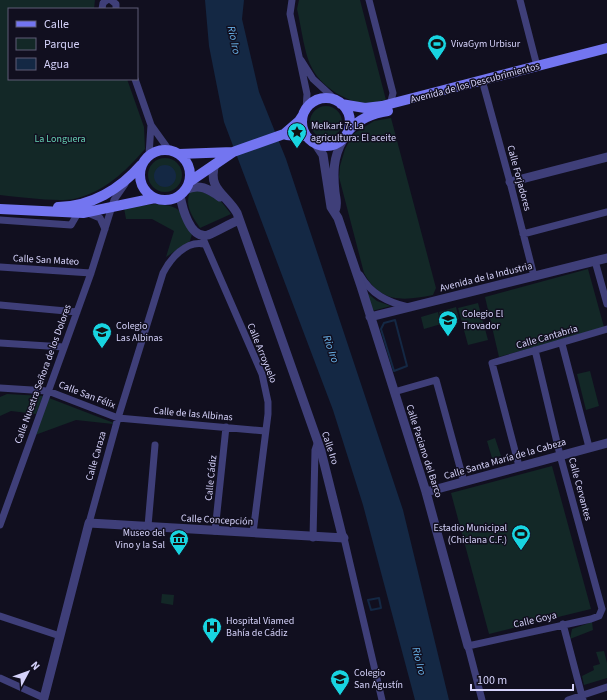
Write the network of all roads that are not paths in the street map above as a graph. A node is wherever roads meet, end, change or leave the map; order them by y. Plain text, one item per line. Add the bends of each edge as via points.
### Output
1 (111, 0) edge
2 (292, 0) edge
3 (369, 0) edge
4 (520, 0) edge
5 (116, 8) edge
6 (607, 48) edge
7 (607, 55) edge
8 (300, 58) junction
9 (537, 66) junction
10 (135, 80) edge
11 (484, 87) junction
12 (339, 103) junction
13 (390, 105) junction
14 (305, 111) junction
15 (151, 124) junction
16 (284, 134) junction
17 (345, 135) junction
18 (311, 140) junction
19 (169, 150) junction
20 (233, 152) junction
21 (179, 154) junction
22 (607, 157) edge
23 (146, 159) junction
24 (215, 164) junction
25 (130, 176) junction
26 (510, 182) junction
27 (185, 189) junction
28 (155, 198) junction
29 (0, 203) edge
30 (112, 207) junction
31 (0, 209) edge
32 (335, 211) junction
33 (607, 212) edge
34 (82, 213) junction
35 (0, 220) edge
36 (239, 220) junction
37 (105, 230) junction
38 (194, 230) junction
39 (523, 234) junction
40 (205, 240) junction
41 (189, 246) junction
42 (607, 258) edge
43 (594, 261) junction
44 (0, 267) edge
45 (356, 269) junction
46 (91, 273) junction
47 (534, 276) junction
48 (607, 304) edge
49 (0, 305) edge
50 (410, 307) junction
51 (77, 312) junction
52 (370, 316) junction
53 (607, 329) edge
54 (0, 343) edge
55 (562, 344) junction
56 (64, 347) junction
57 (535, 350) junction
58 (0, 388) edge
59 (48, 391) junction
60 (394, 392) junction
61 (118, 418) junction
62 (226, 428) junction
63 (265, 430) junction
64 (607, 443) edge
65 (317, 444) junction
66 (156, 445) dead end
67 (590, 447) junction
68 (560, 454) junction
69 (519, 466) junction
70 (325, 468) junction
71 (314, 469) junction
72 (464, 482) junction
73 (426, 492) junction
74 (89, 523) junction
75 (0, 525) edge
76 (148, 526) junction
77 (215, 531) junction
78 (253, 533) junction
79 (313, 538) junction
80 (344, 538) junction
81 (605, 608) edge
82 (0, 616) edge
83 (563, 624) junction
84 (60, 636) junction
85 (468, 646) junction
86 (0, 678) edge
87 (607, 687) edge
88 (44, 698) joint
89 (583, 698) edge
90 (382, 700) edge
91 (482, 700) edge
92 (568, 700) edge

1 - 5 street via 116,4
2 - 8 street via 290,14
3 - 13 street via 393,93
4 - 9 street
6 - 9 main road, Avenida de los Descubrimientos
7 - 11 main road, Avenida de los Descubrimientos
8 - 12 street via 313,79
8 - 14 street via 307,94
9 - 13 main road, Avenida de los Descubrimientos
10 - 15 street
11 - 17 main road, Avenida de los Descubrimientos via 372,115 355,123
11 - 26 street, Calle Forjadores
12 - 13 main road, Avenida de los Descubrimientos via 365,108
12 - 14 main road via 323,99 313,102
12 - 17 main road via 349,117
14 - 16 main road via 299,121
14 - 18 main road via 303,128
15 - 19 street
15 - 23 street
16 - 18 main road via 289,137 302,135
16 - 20 main road
17 - 18 main road via 329,146
17 - 32 street, Calle Paciano del Barco via 338,147 333,170 337,205
18 - 32 street, Calle Paciano del Barco via 323,155 328,196
19 - 21 main road
19 - 23 main road via 159,151
20 - 21 main road
20 - 24 main road
21 - 27 main road via 188,167
22 - 26 street
23 - 25 main road
23 - 28 main road via 140,173 141,184 146,193
24 - 27 main road
24 - 36 street, Calle Iro via 212,182 233,205
25 - 29 main road via 103,196 82,204 60,208
25 - 30 street, Calle Nuestra Señora de los Dolores via 117,194
26 - 39 street, Calle Forjadores
27 - 28 main road via 165,200
27 - 36 street, Calle Iro via 199,186 207,189 221,198
27 - 38 street via 187,219
28 - 30 main road
30 - 34 main road
30 - 37 street, Calle Nuestra Señora de los Dolores
31 - 34 main road
32 - 45 street, Calle Paciano del Barco
33 - 39 street
34 - 35 street via 71,225
34 - 37 street via 100,218
36 - 40 street
36 - 65 street, Calle Iro
37 - 46 street, Calle Nuestra Señora de los Dolores
38 - 40 street
38 - 41 street via 195,239
39 - 47 street, Calle Forjadores
40 - 41 street
40 - 63 street, Calle Arroyuelo via 264,382 268,402
41 - 61 street, Calle Caraza via 176,255 164,273
42 - 43 street, Avenida de la Industria
43 - 47 street, Avenida de la Industria
43 - 48 street
44 - 46 street, Calle San Mateo
45 - 50 street via 364,282 378,296 398,305
45 - 52 street, Calle Paciano del Barco
46 - 51 street, Calle Nuestra Señora de los Dolores
47 - 50 street, Avenida de la Industria
49 - 51 street
50 - 52 street, Avenida de la Industria
51 - 56 street, Calle Nuestra Señora de los Dolores
52 - 60 street, Calle Paciano del Barco
53 - 55 street, Calle Cantabria
54 - 56 street
55 - 57 street, Calle Cantabria
55 - 67 street
56 - 59 street, Calle Nuestra Señora de los Dolores
57 - 68 street, Calle Cervantes
57 - 69 street, Calle Cantabria via 492,363
58 - 59 street, Calle San Félix
59 - 61 street, Calle San Félix
59 - 75 street, Calle Nuestra Señora de los Dolores
60 - 72 street via 436,380
60 - 73 street, Calle Paciano del Barco
61 - 62 street, Calle de las Albinas
61 - 74 street, Calle Caraza
62 - 63 street, Calle de las Albinas
62 - 77 street, Calle Cádiz
63 - 78 street, Calle Arroyuelo
64 - 67 street, Calle Santa María de la Cabeza
65 - 70 street, Calle Iro
65 - 71 street
66 - 76 street
67 - 68 street, Calle Santa María de la Cabeza
68 - 69 street, Calle Santa María de la Cabeza
68 - 81 street, Calle Cervantes
69 - 72 street, Calle Santa María de la Cabeza
70 - 71 street via 320,464
70 - 80 street, Calle Iro
71 - 79 street
72 - 73 street, Calle Santa María de la Cabeza
73 - 85 street, Calle Paciano del Barco
74 - 76 street, Calle Concepción
74 - 84 street, Calle Caraza
76 - 77 street, Calle Concepción
77 - 78 street, Calle Concepción
78 - 79 street, Calle Concepción
79 - 80 street, Calle Concepción
80 - 90 street, Calle Iro
81 - 83 street, Calle Goya via 599,616
82 - 84 street
83 - 85 street, Calle Goya
83 - 89 street
84 - 88 street, Calle Caraza
85 - 91 street, Calle Paciano del Barco
86 - 88 street
87 - 89 street
89 - 92 street

